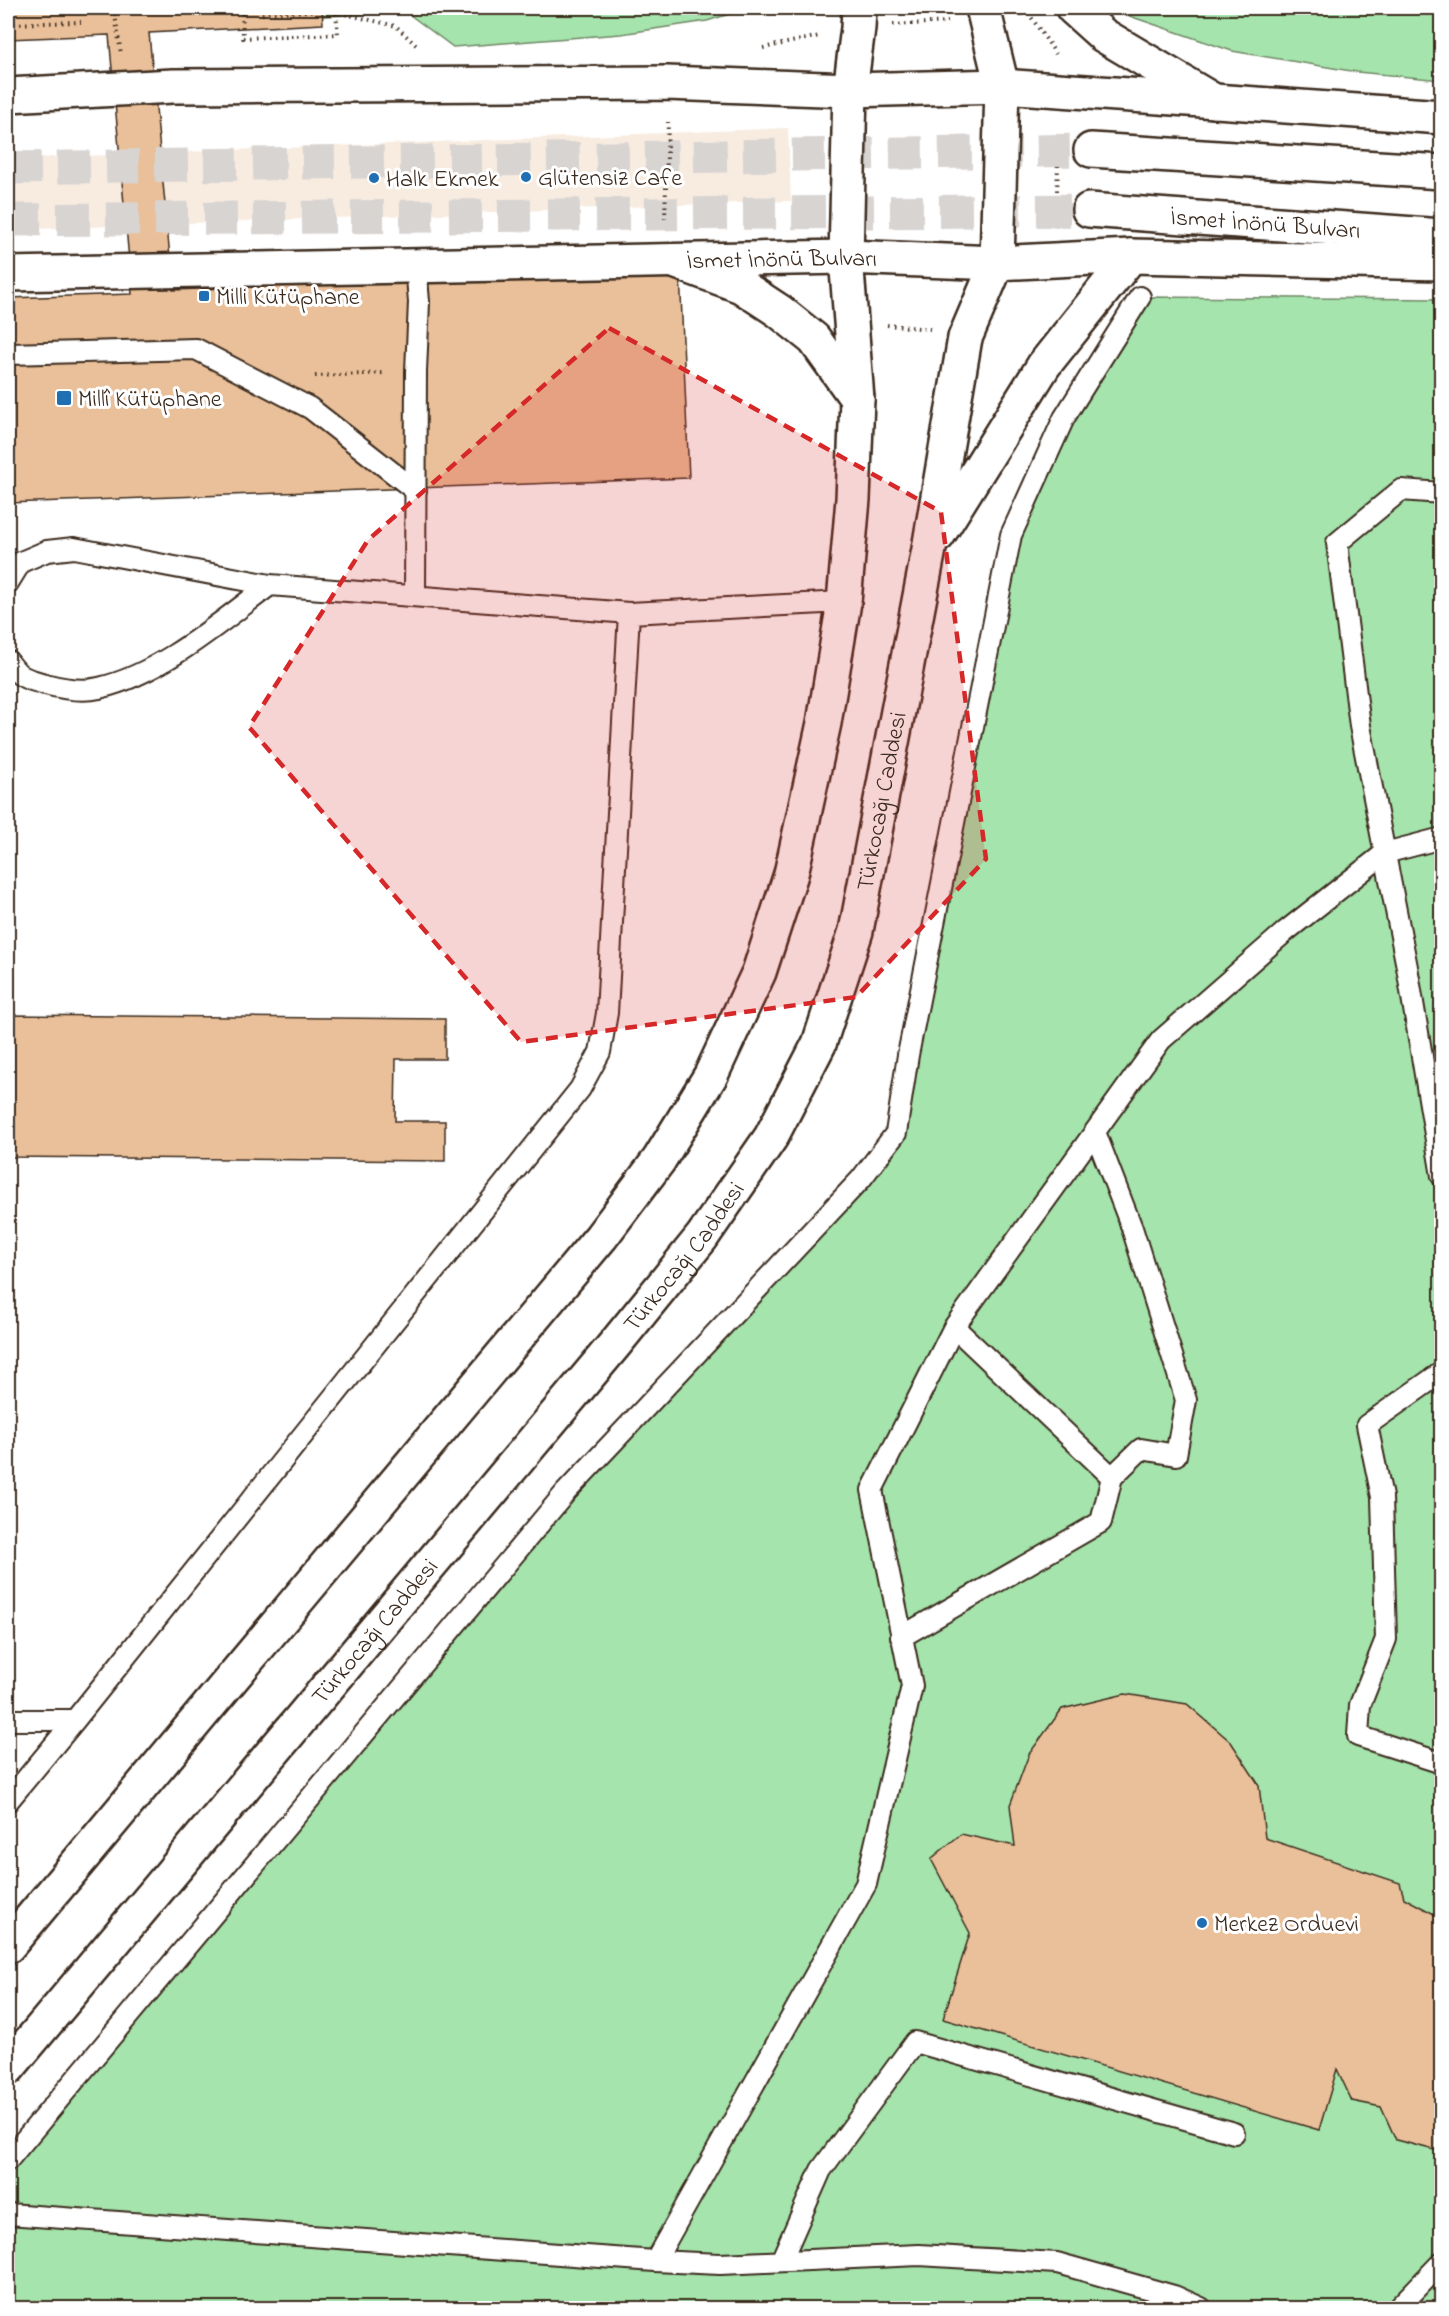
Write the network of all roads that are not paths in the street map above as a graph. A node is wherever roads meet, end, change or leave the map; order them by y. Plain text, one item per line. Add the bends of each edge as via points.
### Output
1 (1060, 9) edge
2 (985, 13) edge
3 (858, 18) edge
4 (1002, 86) junction
5 (850, 90) junction
6 (8, 95) edge
7 (1214, 101) junction
8 (1442, 117) edge
9 (1091, 150) tunnel mouth
10 (1442, 171) edge
11 (1089, 210) tunnel mouth
12 (1442, 236) edge
13 (846, 256) junction
14 (1131, 256) junction
15 (674, 261) junction
16 (997, 263) junction
17 (1442, 263) edge
18 (416, 265) junction
19 (8, 274) edge
20 (1140, 297) dead end
21 (8, 354) edge
22 (857, 399) junction
23 (416, 491) junction
24 (1442, 493) edge
25 (929, 549) junction
26 (8, 582) edge
27 (270, 585) junction
28 (415, 596) junction
29 (844, 602) junction
30 (629, 613) junction
31 (8, 661) edge
32 (1442, 838) edge
33 (1384, 854) junction
34 (1095, 1132) junction
35 (1442, 1176) edge
36 (954, 1327) junction
37 (1442, 1372) edge
38 (1112, 1477) junction
39 (901, 1637) junction
40 (8, 1720) edge
41 (75, 1720) junction
42 (1442, 1763) edge
43 (8, 1801) edge
44 (8, 1946) edge
45 (8, 2068) edge
46 (1234, 2133) dead end
47 (8, 2160) edge
48 (8, 2214) edge
49 (655, 2261) junction
50 (780, 2261) junction
51 (1442, 2262) edge
52 (1201, 2308) edge
53 (1398, 2308) edge

1 - 7 main road
2 - 4 main road
3 - 5 main road
4 - 5 main road
4 - 7 main road
4 - 16 main road
5 - 6 main road via 667,83 184,86
5 - 13 main road
7 - 8 main road
9 - 10 main road
11 - 12 main road, İsmet İnönü Bulvarı
13 - 15 main road, İsmet İnönü Bulvarı
13 - 16 main road, İsmet İnönü Bulvarı
13 - 22 main road
14 - 16 main road, İsmet İnönü Bulvarı
14 - 17 main road, İsmet İnönü Bulvarı
14 - 25 main road via 1044,365
15 - 18 main road, İsmet İnönü Bulvarı
15 - 22 main road via 741,286 779,311 814,339
16 - 25 main road, Türkocağı Caddesi via 965,338
18 - 19 main road, İsmet İnönü Bulvarı
18 - 23 lane
20 - 47 lane via 1064,418 1011,535 896,1133 861,1179 566,1492
21 - 23 lane via 196,349 310,408
22 - 29 main road
23 - 28 lane
24 - 33 lane via 1401,490 1337,543 1360,726
25 - 45 main road, Türkocağı Caddesi via 856,931 819,1044 771,1137 702,1237 615,1344
26 - 27 lane via 21,562 46,551 74,548
27 - 28 lane
27 - 31 lane via 186,646 141,673 98,689 57,687 28,679 19,676
28 - 30 lane
29 - 30 lane
29 - 44 main road via 824,723 791,874 759,972 706,1085 659,1160 602,1237
30 - 41 lane via 607,1013 600,1052 580,1089
32 - 33 lane
33 - 34 lane via 1286,931 1161,1040
33 - 35 lane
34 - 36 lane
34 - 38 lane via 1132,1228 1186,1400 1176,1455 1141,1449
36 - 38 lane
36 - 39 lane via 872,1490
37 - 42 lane via 1366,1425 1382,1497 1386,1639 1360,1705 1358,1736
38 - 39 lane via 1101,1522
39 - 49 lane via 912,1686 866,1884
40 - 41 lane
41 - 43 lane
46 - 50 lane via 915,2042 821,2170
48 - 49 lane
49 - 50 lane
50 - 52 lane via 919,2255 1057,2263 1174,2296
51 - 53 lane

